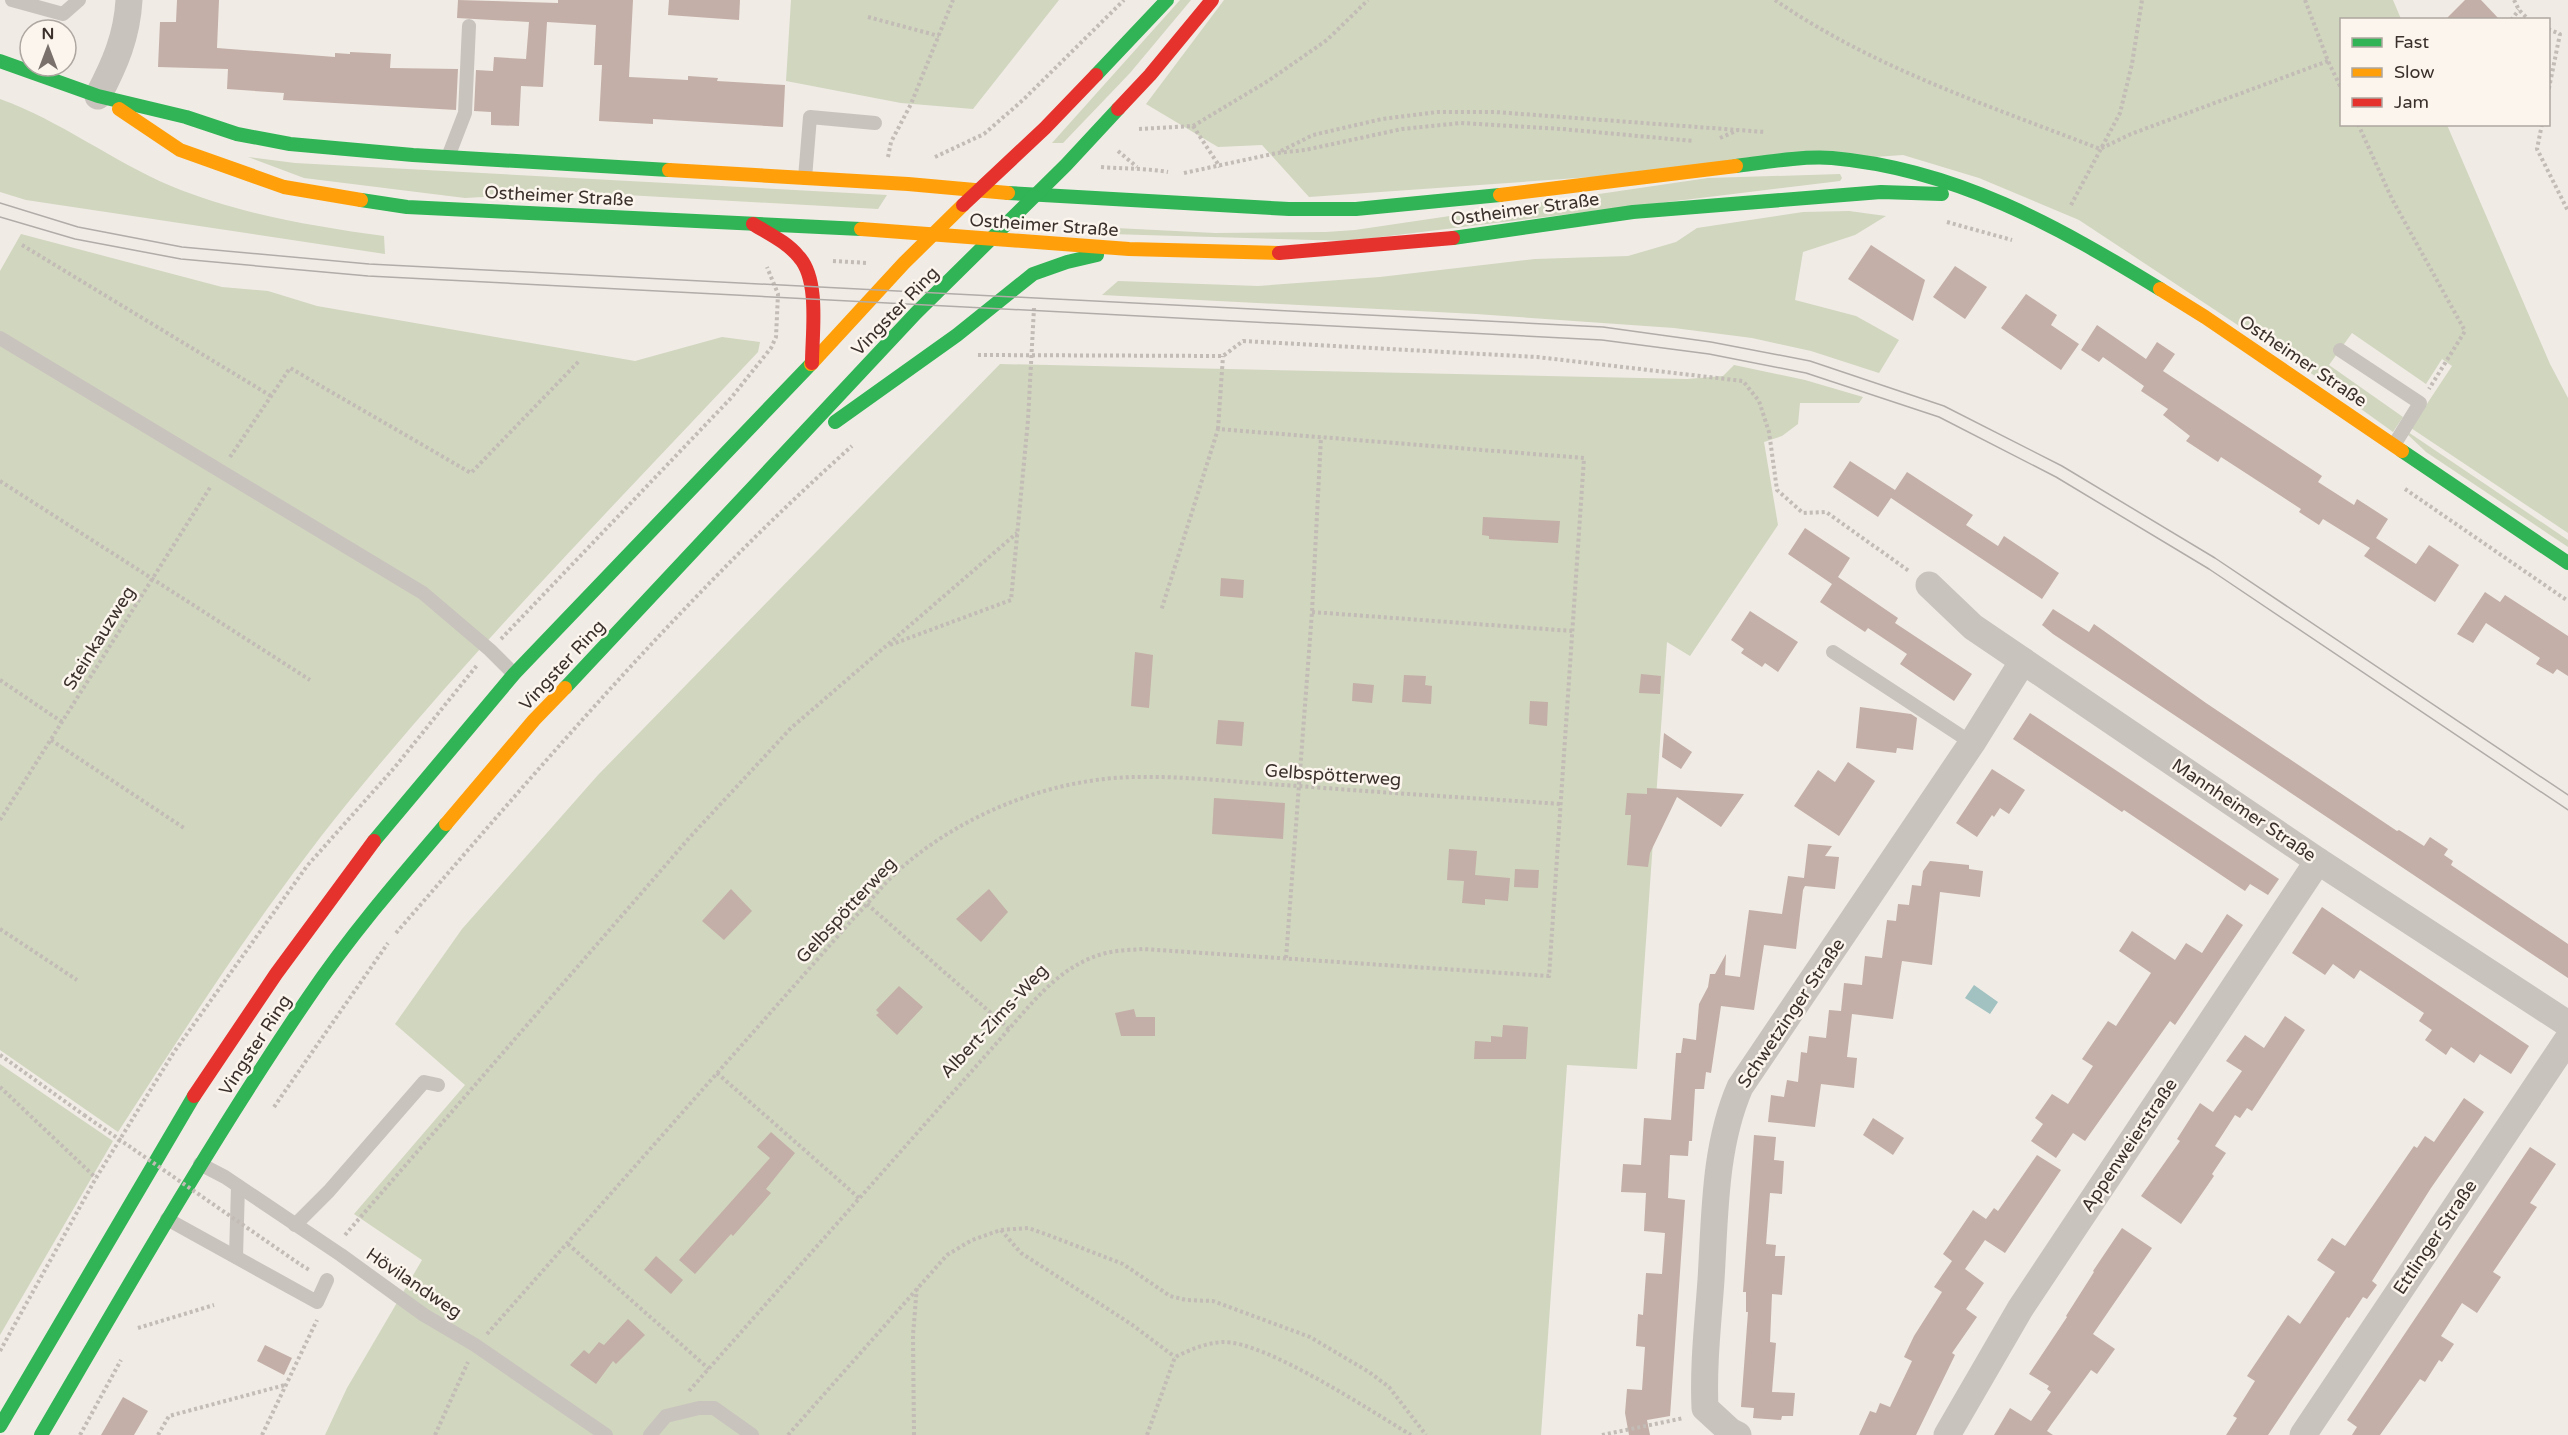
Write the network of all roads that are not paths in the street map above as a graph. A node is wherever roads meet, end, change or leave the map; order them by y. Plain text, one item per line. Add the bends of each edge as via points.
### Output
1 (12, 0) edge
2 (79, 0) edge
3 (129, 0) edge
4 (1167, 0) edge
5 (1212, 0) edge
6 (469, 26) dead end
7 (0, 61) edge
8 (98, 96) junction
9 (875, 123) dead end
10 (248, 136) junction
11 (448, 158) junction
12 (1839, 159) junction
13 (229, 167) junction
14 (805, 178) junction
15 (1844, 185) junction
16 (976, 192) junction
17 (1037, 195) junction
18 (2008, 205) junction
19 (751, 224) junction
20 (932, 234) junction
21 (993, 239) junction
22 (1128, 249) junction
23 (0, 338) edge
24 (2340, 350) dead end
25 (812, 363) junction
26 (2394, 445) junction
27 (779, 461) junction
28 (2568, 563) edge
29 (1929, 585) road end
30 (1833, 652) dead end
31 (2023, 660) junction
32 (514, 674) junction
33 (1972, 743) junction
34 (2318, 861) junction
35 (2568, 1024) edge
36 (2568, 1039) edge
37 (438, 1085) dead end
38 (200, 1164) junction
39 (238, 1186) junction
40 (167, 1220) junction
41 (295, 1225) junction
42 (236, 1257) junction
43 (327, 1280) dead end
44 (0, 1426) edge
45 (41, 1435) edge
46 (606, 1435) edge
47 (650, 1435) edge
48 (752, 1435) edge
49 (1738, 1435) edge
50 (1947, 1435) edge
51 (2303, 1435) edge

1 - 2 lane via 63,14
3 - 8 street via 127,27
4 - 16 main road, Vingster Ring via 1045,128
5 - 17 main road, Vingster Ring via 1150,75
6 - 11 lane via 465,113
7 - 8 main road, Ostheimer Straße
8 - 10 main road, Ostheimer Straße
8 - 13 main road, Ostheimer Straße via 180,150
9 - 14 lane via 810,117
10 - 11 main road, Ostheimer Straße via 290,144
10 - 13 main road via 233,149 227,159
11 - 14 main road, Ostheimer Straße
12 - 15 main road
12 - 17 main road, Ostheimer Straße via 1776,161 1356,209 1279,209
12 - 18 main road, Ostheimer Straße via 1936,178
13 - 19 main road, Ostheimer Straße via 284,187 407,207
14 - 16 main road, Ostheimer Straße
15 - 18 main road, Ostheimer Straße via 1881,192 1944,194
15 - 22 main road, Ostheimer Straße via 1458,237 1291,253
16 - 17 main road, Ostheimer Straße
16 - 20 main road, Vingster Ring
17 - 21 main road, Vingster Ring
18 - 26 main road, Ostheimer Straße via 2101,252
19 - 20 main road, Ostheimer Straße
19 - 25 main road via 783,242 805,264 811,302
20 - 21 main road, Ostheimer Straße
20 - 25 main road, Vingster Ring
21 - 22 main road, Ostheimer Straße
21 - 27 main road, Vingster Ring via 916,313
22 - 27 main road via 1033,274 957,335
23 - 32 lane via 423,593
24 - 26 lane via 2420,403
25 - 32 main road, Vingster Ring
26 - 28 main road, Ostheimer Straße
27 - 38 main road, Vingster Ring via 534,720 394,885 309,996
29 - 31 street, Mannheimer Straße via 1973,627
30 - 33 lane
31 - 33 street, Schwetzinger Straße
31 - 34 street, Mannheimer Straße
32 - 44 main road, Vingster Ring via 367,849 276,974 190,1101
33 - 49 street, Schwetzinger Straße via 1740,1087 1728,1115 1716,1206 1703,1369 1705,1408
34 - 35 street, Mannheimer Straße
34 - 50 street, Appenweierstraße via 2020,1309
36 - 51 street, Ettlinger Straße
37 - 41 lane via 424,1082
38 - 39 lane, Hövilandweg
38 - 40 main road, Vingster Ring
39 - 41 lane, Hövilandweg
39 - 42 lane
40 - 42 lane
40 - 45 main road, Vingster Ring
41 - 46 lane, Hövilandweg
42 - 43 lane via 317,1302
47 - 48 lane via 666,1416 714,1408

